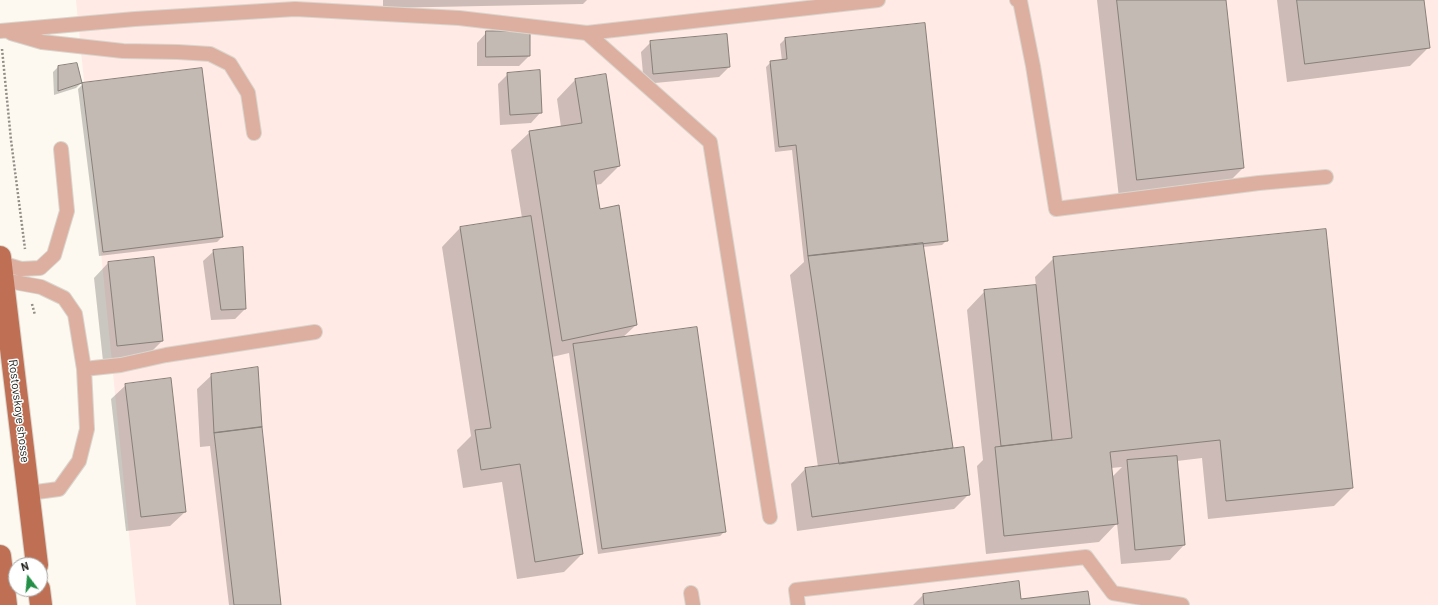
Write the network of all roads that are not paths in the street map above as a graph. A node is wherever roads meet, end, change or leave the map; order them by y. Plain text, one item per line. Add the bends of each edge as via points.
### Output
1 (878, 0) edge
2 (1017, 0) edge
3 (2, 31) edge
4 (587, 33) junction
5 (254, 133) dead end
6 (61, 149) dead end
7 (1326, 177) dead end
8 (1, 267) edge
9 (40, 268) junction
10 (41, 287) junction
11 (315, 332) dead end
12 (84, 369) junction
13 (29, 493) junction
14 (770, 517) dead end
15 (0, 556) edge
16 (36, 557) edge
17 (1114, 599) edge
18 (6, 605) edge
19 (798, 605) edge
20 (1182, 605) edge

1 - 4 lane
2 - 7 lane via 1020,1 1031,59 1056,209
3 - 4 lane via 294,9 459,18
3 - 5 lane via 42,42 123,51 210,54 230,64 248,92
4 - 14 lane via 710,142
6 - 9 lane via 67,211 54,255
8 - 9 lane
8 - 10 lane via 26,285
8 - 13 main road, Rostovskoye shosse
9 - 10 lane
10 - 12 lane via 64,298 75,314
11 - 12 lane
12 - 13 lane via 87,429 79,460 59,489
13 - 16 main road, Rostovskoye shosse
15 - 18 main road
17 - 19 lane via 1086,557 796,590
17 - 20 lane

